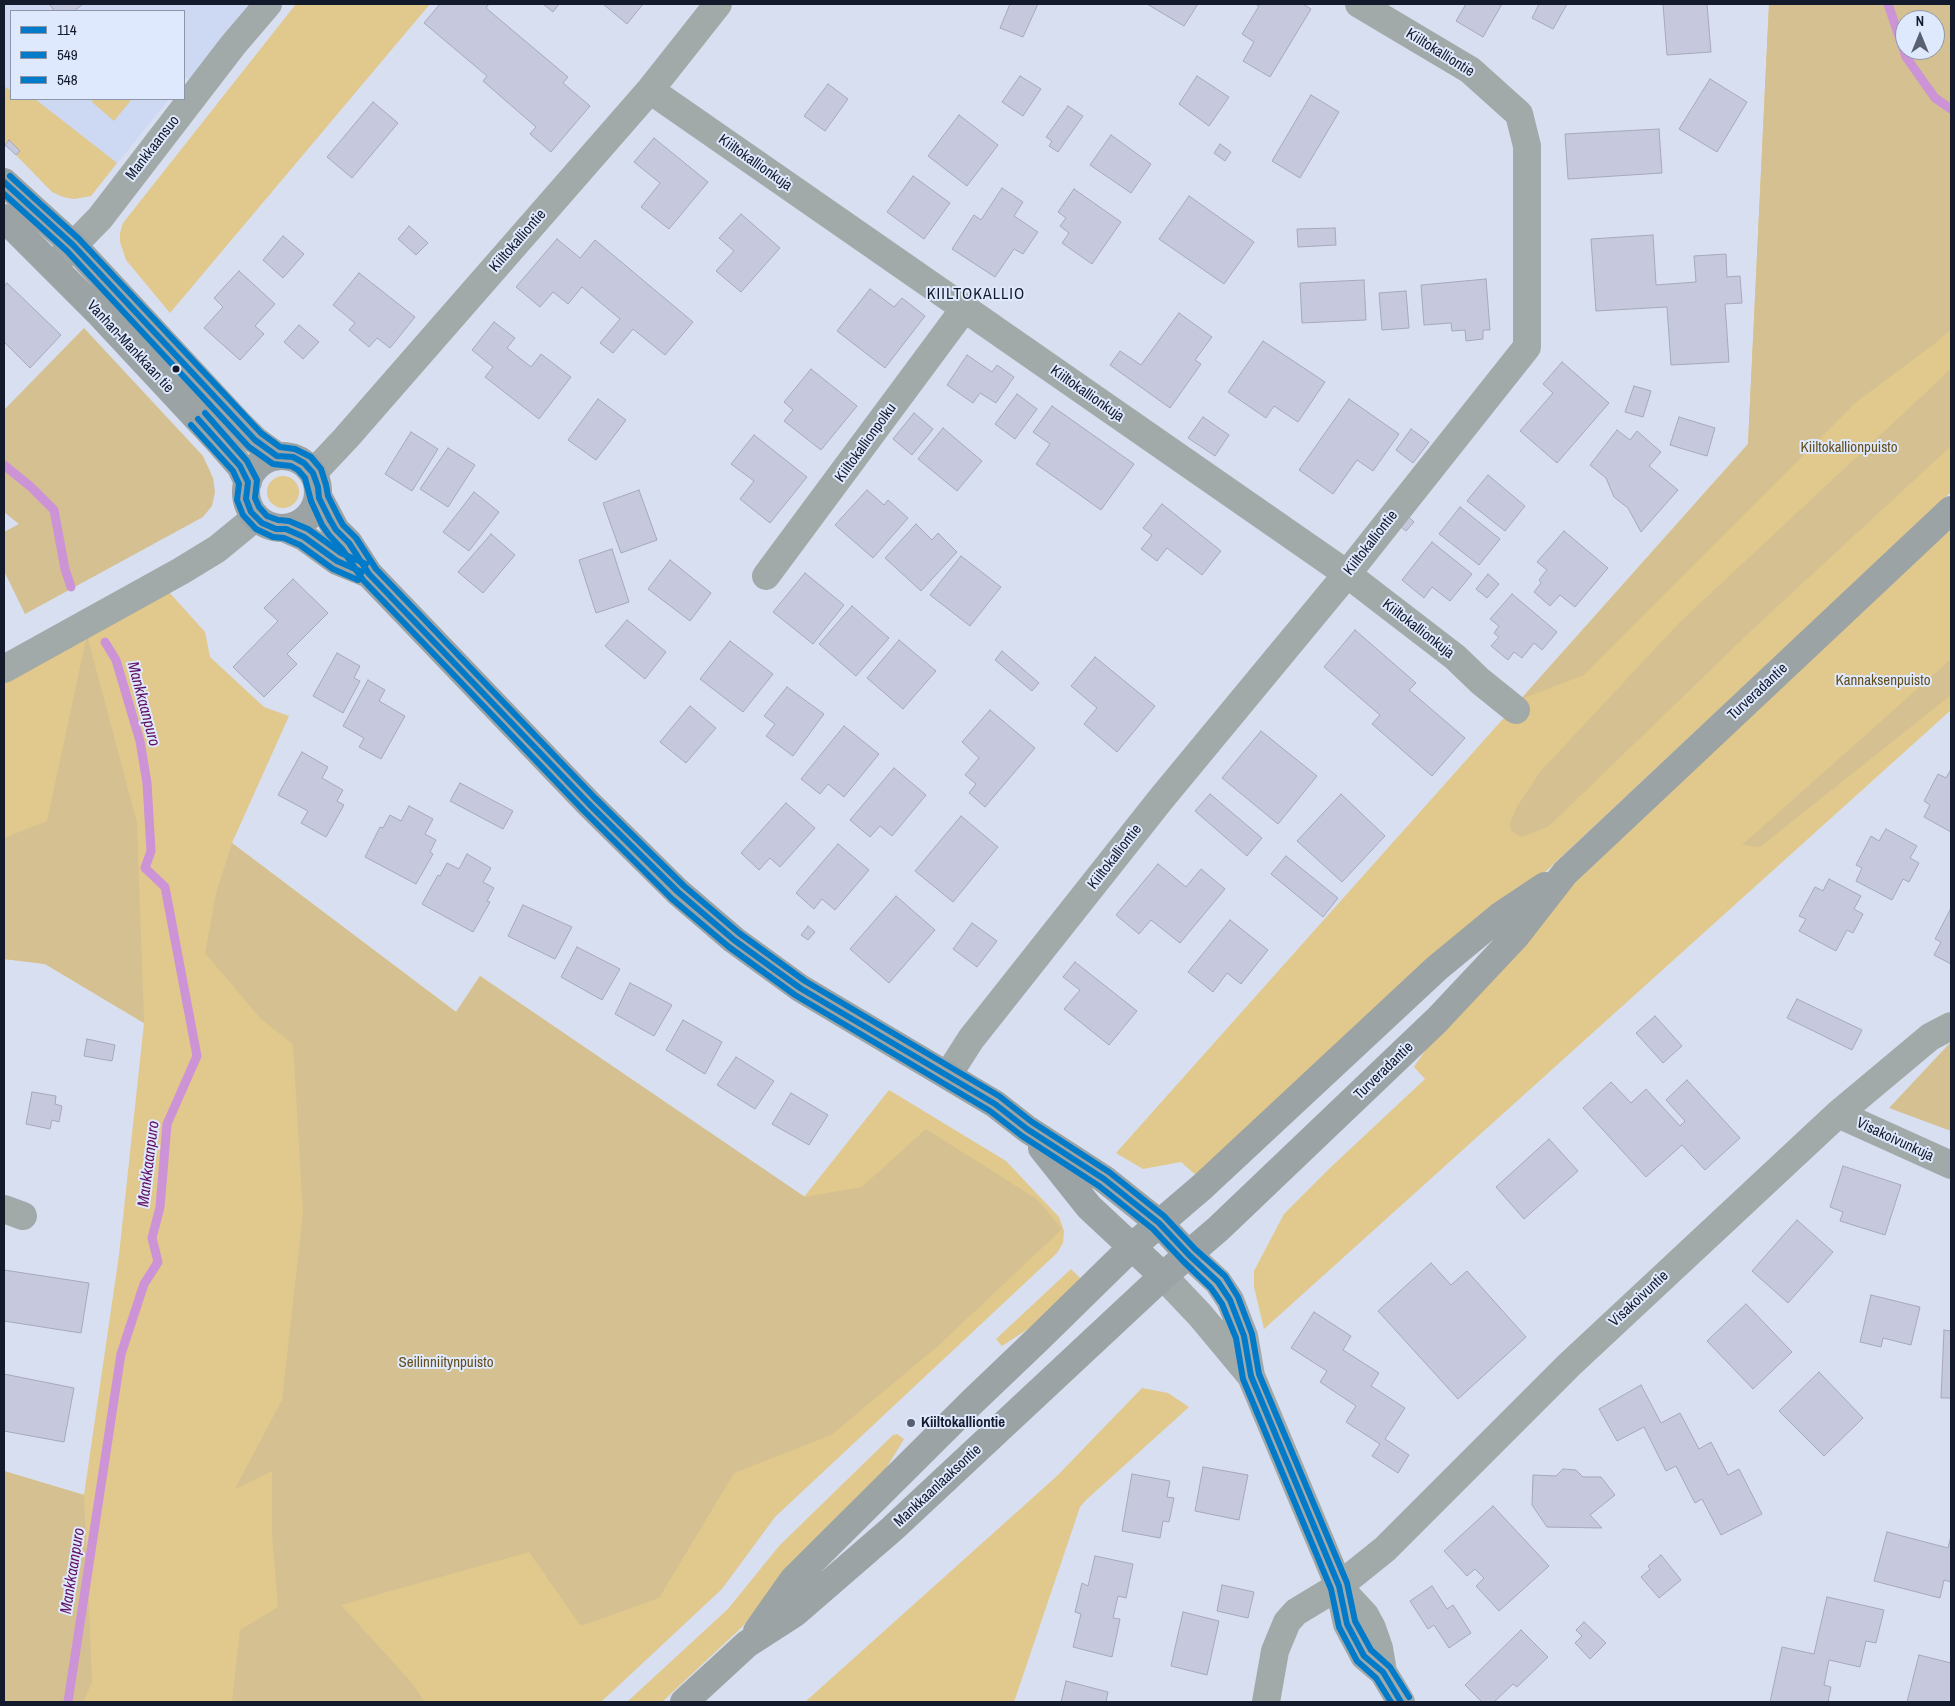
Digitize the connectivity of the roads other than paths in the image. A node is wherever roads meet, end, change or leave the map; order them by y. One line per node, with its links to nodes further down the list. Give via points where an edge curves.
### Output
1 (268, 4): 7 (street, Mankkaansuo, via 100,218)
2 (718, 4): 4 (street, Kiiltokalliontie)
3 (1359, 4): 17 (street, Kiiltokalliontie, via 1470,70 1519,114 1527,146 1527,347)
4 (650, 90): 9 (street, Kiiltokallionkuja); 12 (street, Kiiltokalliontie, via 346,438)
5 (4, 182): 7 (main road, Vanhan-Mankkaan tie)
6 (4, 218): 8 (main road, Vanhan-Mankkaan tie)
7 (73, 245): 8 (street, Mankkaansuo); 10 (main road, Vanhan-Mankkaan tie, via 240,425)
8 (53, 266): 11 (main road, Vanhan-Mankkaan tie, via 220,443 240,466)
9 (964, 309): 17 (street, Kiiltokallionkuja); 18 (street, Kiiltokallionpolku)
10 (277, 456): 11 (main road, via 258,464); 12 (main road, via 293,457 304,463)
11 (248, 482): 14 (main road, via 246,499)
12 (316, 485): 15 (main road, via 312,514 298,525); 16 (main road, via 336,530 349,542)
13 (1951, 510): 21 (main road, Turveradantie)
14 (256, 517): 15 (main road, via 276,529); 19 (street, via 217,549 181,571)
15 (286, 529): 16 (main road, via 304,537 337,561)
16 (369, 574): 23 (main road, via 589,804 678,892 734,940 800,988)
17 (1347, 574): 20 (street, Kiiltokallionkuja, via 1455,657); 23 (street, Kiiltokalliontie, via 1161,799 971,1039)
18 (766, 576)
19 (4, 669)
20 (1516, 710)
21 (1565, 874): 27 (main road, Turveradantie, via 1500,916 1437,968 1202,1187); 29 (main road, Turveradantie, via 1516,936 1437,1020)
22 (1951, 1026): 24 (street, Visakoivuntie, via 1930,1037)
23 (948, 1075): 25 (main road, via 995,1104)
24 (1838, 1114): 26 (street, Visakoivunkuja); 32 (street, Visakoivuntie, via 1568,1366 1385,1549)
25 (1027, 1129): 27 (main road, via 1104,1179); 28 (main road, via 1089,1207)
26 (1951, 1165)
27 (1159, 1223): 28 (main road, Turveradantie); 29 (main road)
28 (1133, 1246): 30 (main road); 33 (main road, Mankkaanlaaksontie, via 793,1580)
29 (1189, 1255): 30 (main road, Turveradantie); 31 (street, via 1218,1282 1230,1300 1244,1336)
30 (1164, 1276): 31 (street); 33 (main road, Mankkaanlaaksontie, via 892,1529 795,1613)
31 (1251, 1376): 32 (street)
32 (1339, 1586): 35 (street, Visakoivuntie, via 1299,1610 1287,1622 1275,1651); 36 (street, via 1365,1615 1379,1648 1383,1672)
33 (747, 1644): 34 (main road, Mankkaanlaaksontie)
34 (684, 1702)
35 (1266, 1702)
36 (1401, 1702)

